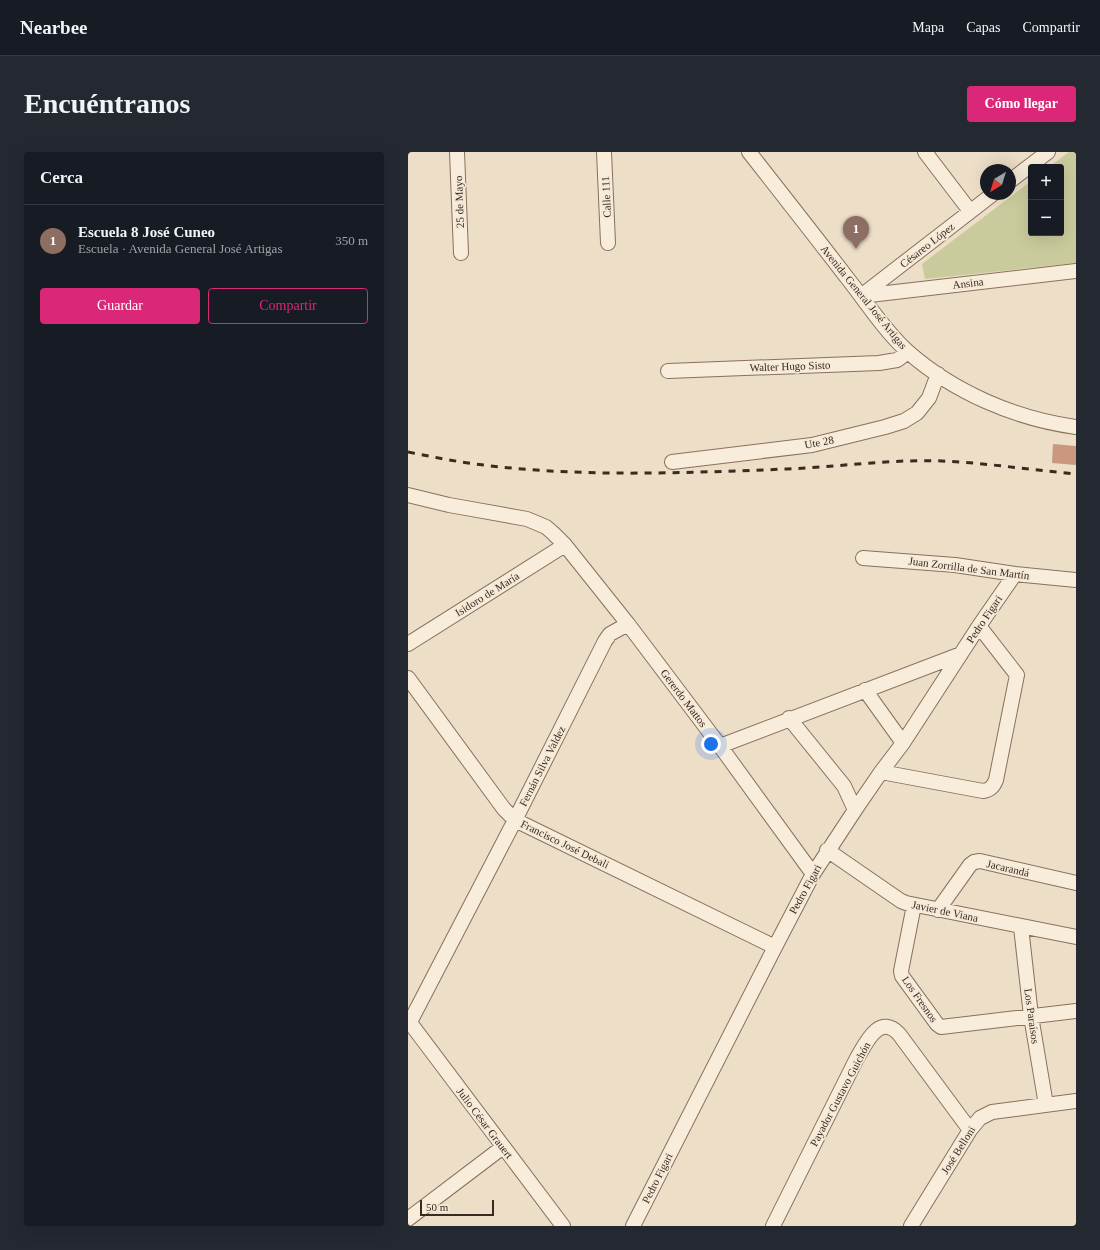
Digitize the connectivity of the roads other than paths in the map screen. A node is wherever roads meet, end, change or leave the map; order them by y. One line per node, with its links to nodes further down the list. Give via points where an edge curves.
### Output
1 (457, 152): 10 (street, 25 de Mayo)
2 (604, 152): 9 (street, Calle 111)
3 (749, 152): 12 (street, Avenida General José Artigas)
4 (925, 152): 8 (street)
5 (1048, 152): 6 (street)
6 (1016, 176)
7 (984, 200): 8 (street, Césareo López)
8 (970, 211): 12 (street, Césareo López)
9 (608, 243)
10 (461, 252)
11 (1076, 271): 12 (street, Ansina)
12 (861, 296): 13 (street, Avenida General José Artigas)
13 (908, 352): 14 (street, Walter Hugo Sisto, via 897,360 879,363); 15 (street, Avenida General José Artigas)
14 (668, 370)
15 (938, 374): 16 (street, Avenida General José Artigas, via 1009,411 1048,423); 17 (street, Ute 28, via 929,398 917,413 885,428 812,445)
16 (1076, 427)
17 (672, 462)
18 (408, 495): 19 (street, via 527,519 546,527)
19 (565, 545): 23 (street, Gererdo Mattos); 25 (street, Isidoro de María)
20 (863, 558): 21 (street, Juan Zorrilla de San Martín, via 955,565)
21 (1015, 574): 22 (street, Juan Zorrilla de San Martín); 24 (street, Pedro Figari)
22 (1076, 580)
23 (628, 624): 31 (street, Gererdo Mattos); 34 (street, Fernán Silva Valdez, via 610,634 605,641)
24 (979, 626): 26 (street, Pedro Figari); 32 (street, via 1017,675 993,786 983,791)
25 (408, 644)
26 (961, 654): 28 (street); 30 (street, Pedro Figari)
27 (408, 678): 34 (street, Francisco José Debali, via 504,809)
28 (865, 690): 29 (street); 30 (street)
29 (790, 718): 31 (street); 33 (street, via 844,786)
30 (903, 743): 32 (street, Pedro Figari)
31 (720, 746): 36 (street, Gererdo Mattos)
32 (881, 772): 33 (street, Pedro Figari)
33 (854, 810): 35 (street, Pedro Figari)
34 (515, 820): 42 (street, Francisco José Debali); 45 (street, Fernán Silva Valdez)
35 (828, 850): 36 (street, Pedro Figari); 38 (street, Javier de Viana, via 901,901)
36 (813, 874): 42 (street, Pedro Figari)
37 (1076, 883): 39 (street, Jacarandá, via 980,861 974,862)
38 (914, 905): 39 (street, Javier de Viana); 44 (street, Los Fresnos, via 901,971 937,1024 946,1028)
39 (938, 910): 40 (street, Javier de Viana)
40 (1021, 927): 41 (street, Javier de Viana); 44 (street, Los Paraísos)
41 (1076, 937)
42 (775, 946): 52 (street, Pedro Figari)
43 (1076, 1010): 44 (street, Los Fresnos)
44 (1031, 1016): 47 (street, Los Paraísos)
45 (409, 1021): 49 (street, Julio César Grauert)
46 (1076, 1101): 47 (street, José Belloni)
47 (1046, 1105): 48 (street, José Belloni, via 992,1112 980,1118)
48 (970, 1130): 53 (street, Payador Gustavo Guichón, via 899,1034 890,1026 880,1028 870,1037 857,1058); 54 (street, José Belloni)
49 (503, 1147): 50 (street); 51 (street, Julio César Grauert)
50 (408, 1220)
51 (563, 1226)
52 (633, 1226)
53 (773, 1226)
54 (911, 1226)

